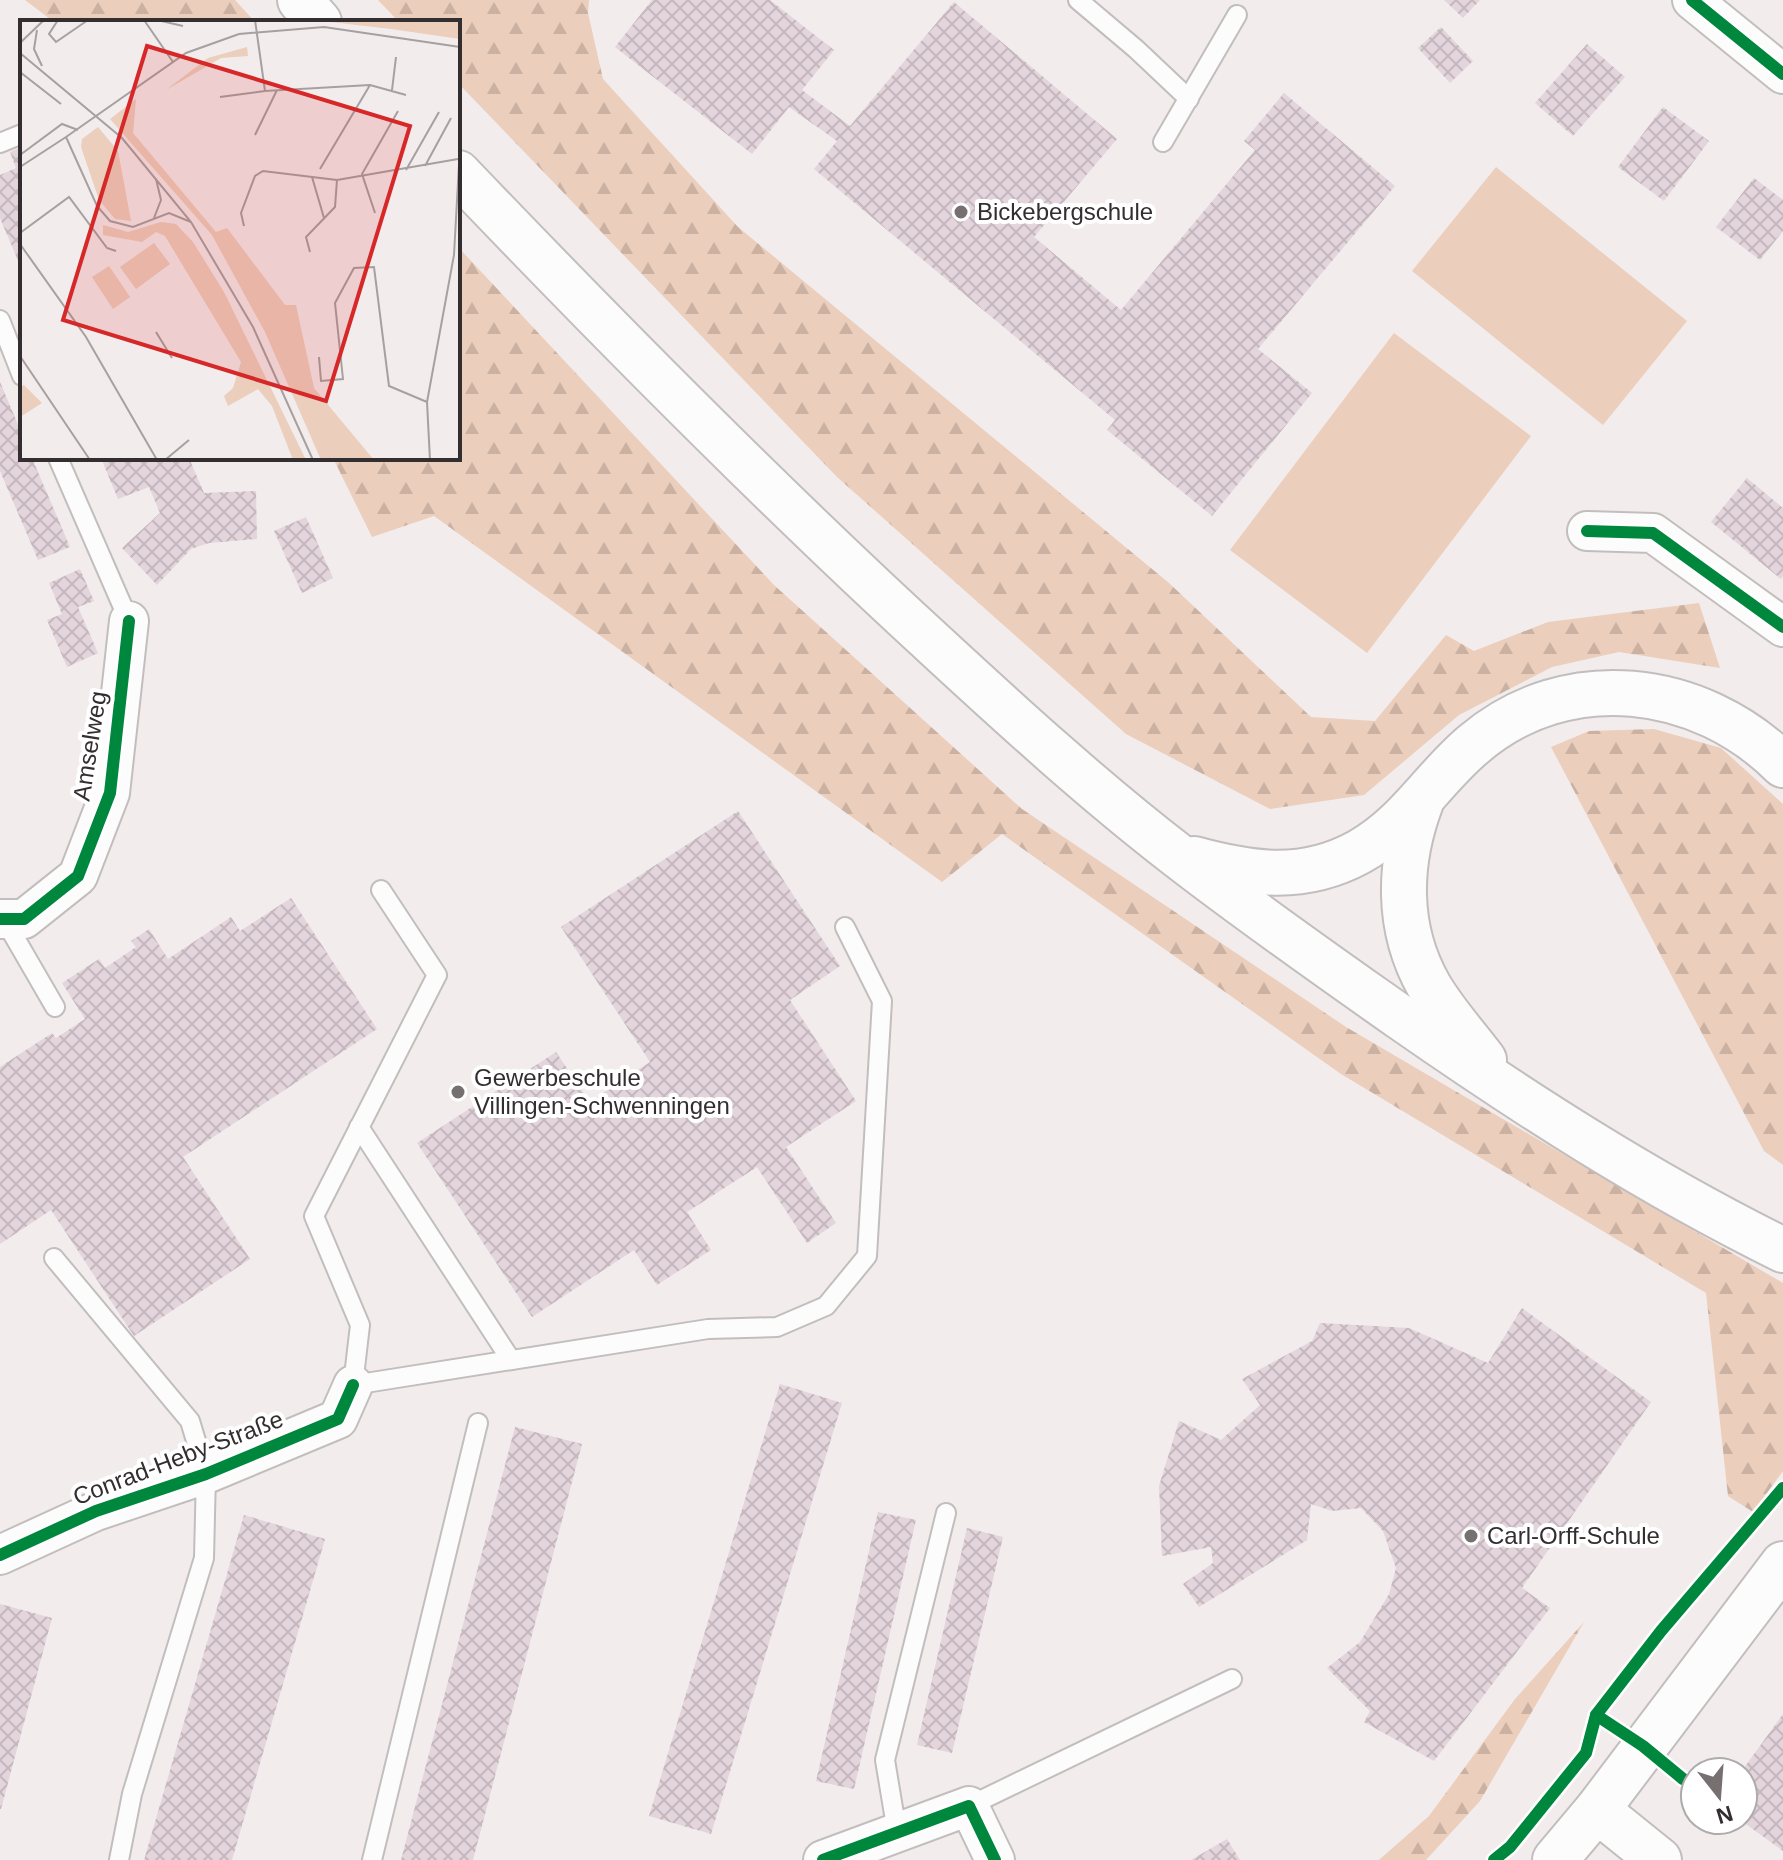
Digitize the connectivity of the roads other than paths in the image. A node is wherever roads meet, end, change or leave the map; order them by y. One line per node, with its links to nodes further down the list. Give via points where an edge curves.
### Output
1 (300, 0): 5 (main road)
2 (1078, 0): 7 (lane)
3 (1692, 0): 6 (street)
4 (1237, 15): 7 (lane)
5 (317, 20)
6 (1783, 74)
7 (1189, 99): 9 (lane)
8 (20, 135): 10 (lane)
9 (1163, 142)
10 (0, 143)
11 (460, 175): 20 (main road, via 693,414 884,599 1034,737)
12 (0, 320): 13 (lane)
13 (20, 371)
14 (59, 460): 16 (lane)
15 (1587, 531): 17 (street, via 1653,533)
16 (129, 621): 22 (street, Amselweg, via 110,793 78,876 24,919)
17 (1783, 627)
18 (1783, 765): 19 (main road, via 1742,730 1701,709 1656,696 1592,695 1551,703 1502,724 1475,742)
19 (1422, 800): 20 (main road, via 1358,853 1300,871 1240,871); 25 (main road, via 1403,865 1403,900 1416,959 1429,987)
20 (1176, 854): 25 (main road)
21 (381, 890): 26 (lane, via 437,975)
22 (2, 919): 24 (lane)
23 (845, 927): 29 (lane, via 882,1001 867,1256 826,1306 777,1327 708,1329)
24 (55, 1007)
25 (1507, 1091): 27 (main road)
26 (359, 1127): 29 (lane); 30 (lane, via 314,1216 360,1325)
27 (1783, 1250)
28 (54, 1258): 32 (lane, via 190,1421)
29 (511, 1360): 30 (lane)
30 (353, 1385): 32 (street, Conrad-Heby-Straße, via 338,1419)
31 (478, 1423): 41 (lane)
32 (206, 1474): 34 (street, Conrad-Heby-Straße, via 96,1511); 40 (lane, via 204,1558 132,1794)
33 (946, 1513): 39 (lane, via 885,1760)
34 (0, 1555)
35 (1783, 1564): 38 (main road)
36 (1232, 1679): 37 (lane)
37 (969, 1806): 39 (street); 43 (street)
38 (1597, 1810): 44 (main road); 45 (main road)
39 (897, 1832): 42 (street)
40 (119, 1860)
41 (372, 1860)
42 (823, 1860)
43 (995, 1860)
44 (1555, 1860)
45 (1659, 1860)

